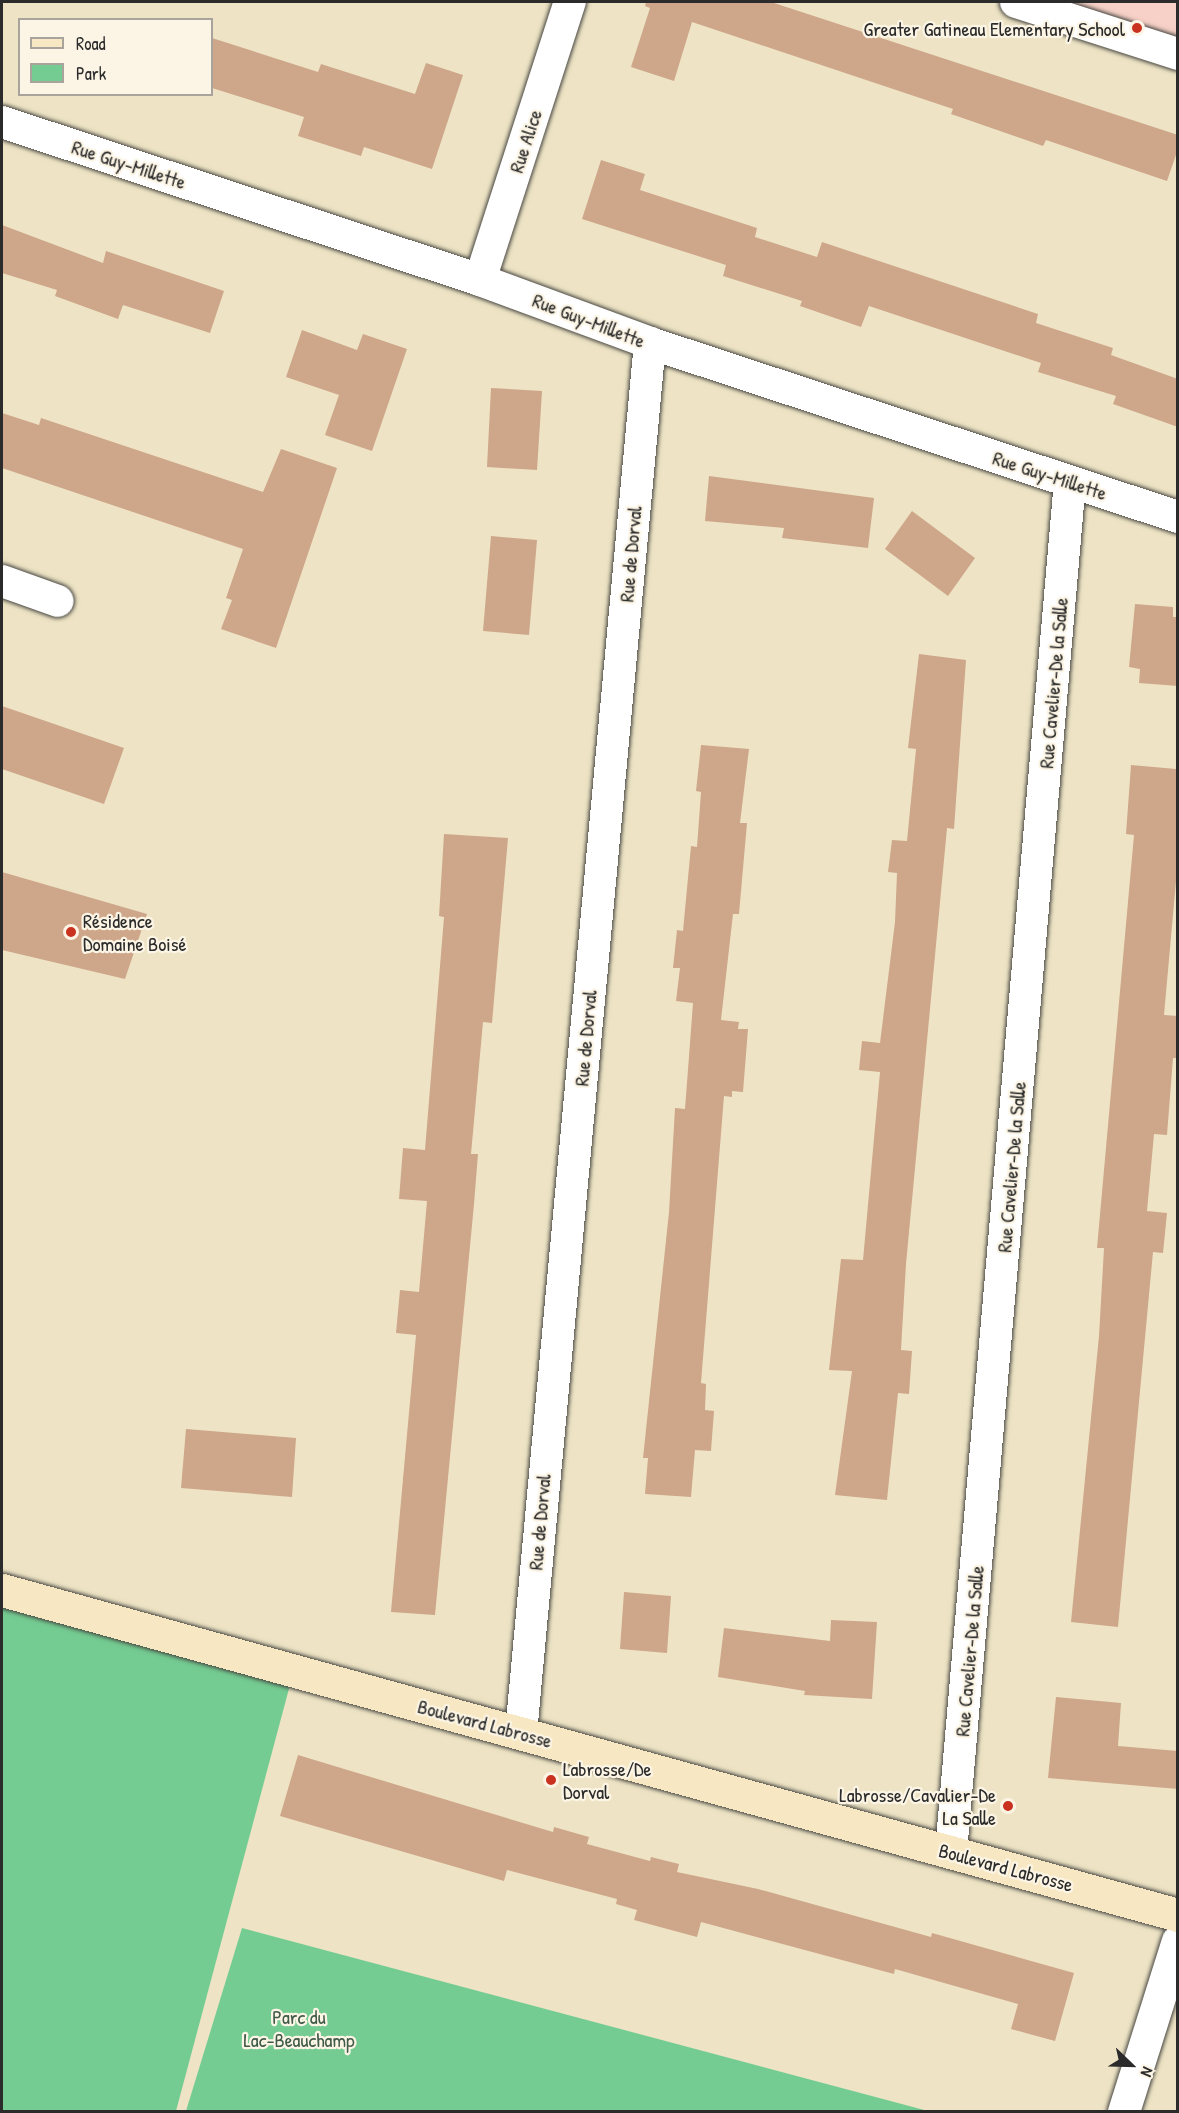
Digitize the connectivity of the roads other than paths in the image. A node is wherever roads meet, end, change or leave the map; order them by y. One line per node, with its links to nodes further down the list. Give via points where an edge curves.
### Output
1 (570, 2): 5 (street, Rue Alice)
2 (1016, 2): 3 (street)
3 (1178, 54)
4 (2, 122): 5 (street, Rue Guy-Millette)
5 (480, 280): 6 (street, Rue Guy-Millette)
6 (650, 343): 7 (street, Rue Guy-Millette); 12 (street, Rue de Dorval)
7 (1070, 482): 8 (street, Rue Guy-Millette); 13 (street, Rue Cavelier-De la Salle)
8 (1178, 517)
9 (2, 581): 10 (street)
10 (58, 601)
11 (2, 1590): 12 (main road, Boulevard Labrosse)
12 (521, 1733): 13 (main road, Boulevard Labrosse)
13 (951, 1852): 14 (main road, Boulevard Labrosse)
14 (1178, 1915)
15 (1178, 1941): 16 (street)
16 (1124, 2112)

